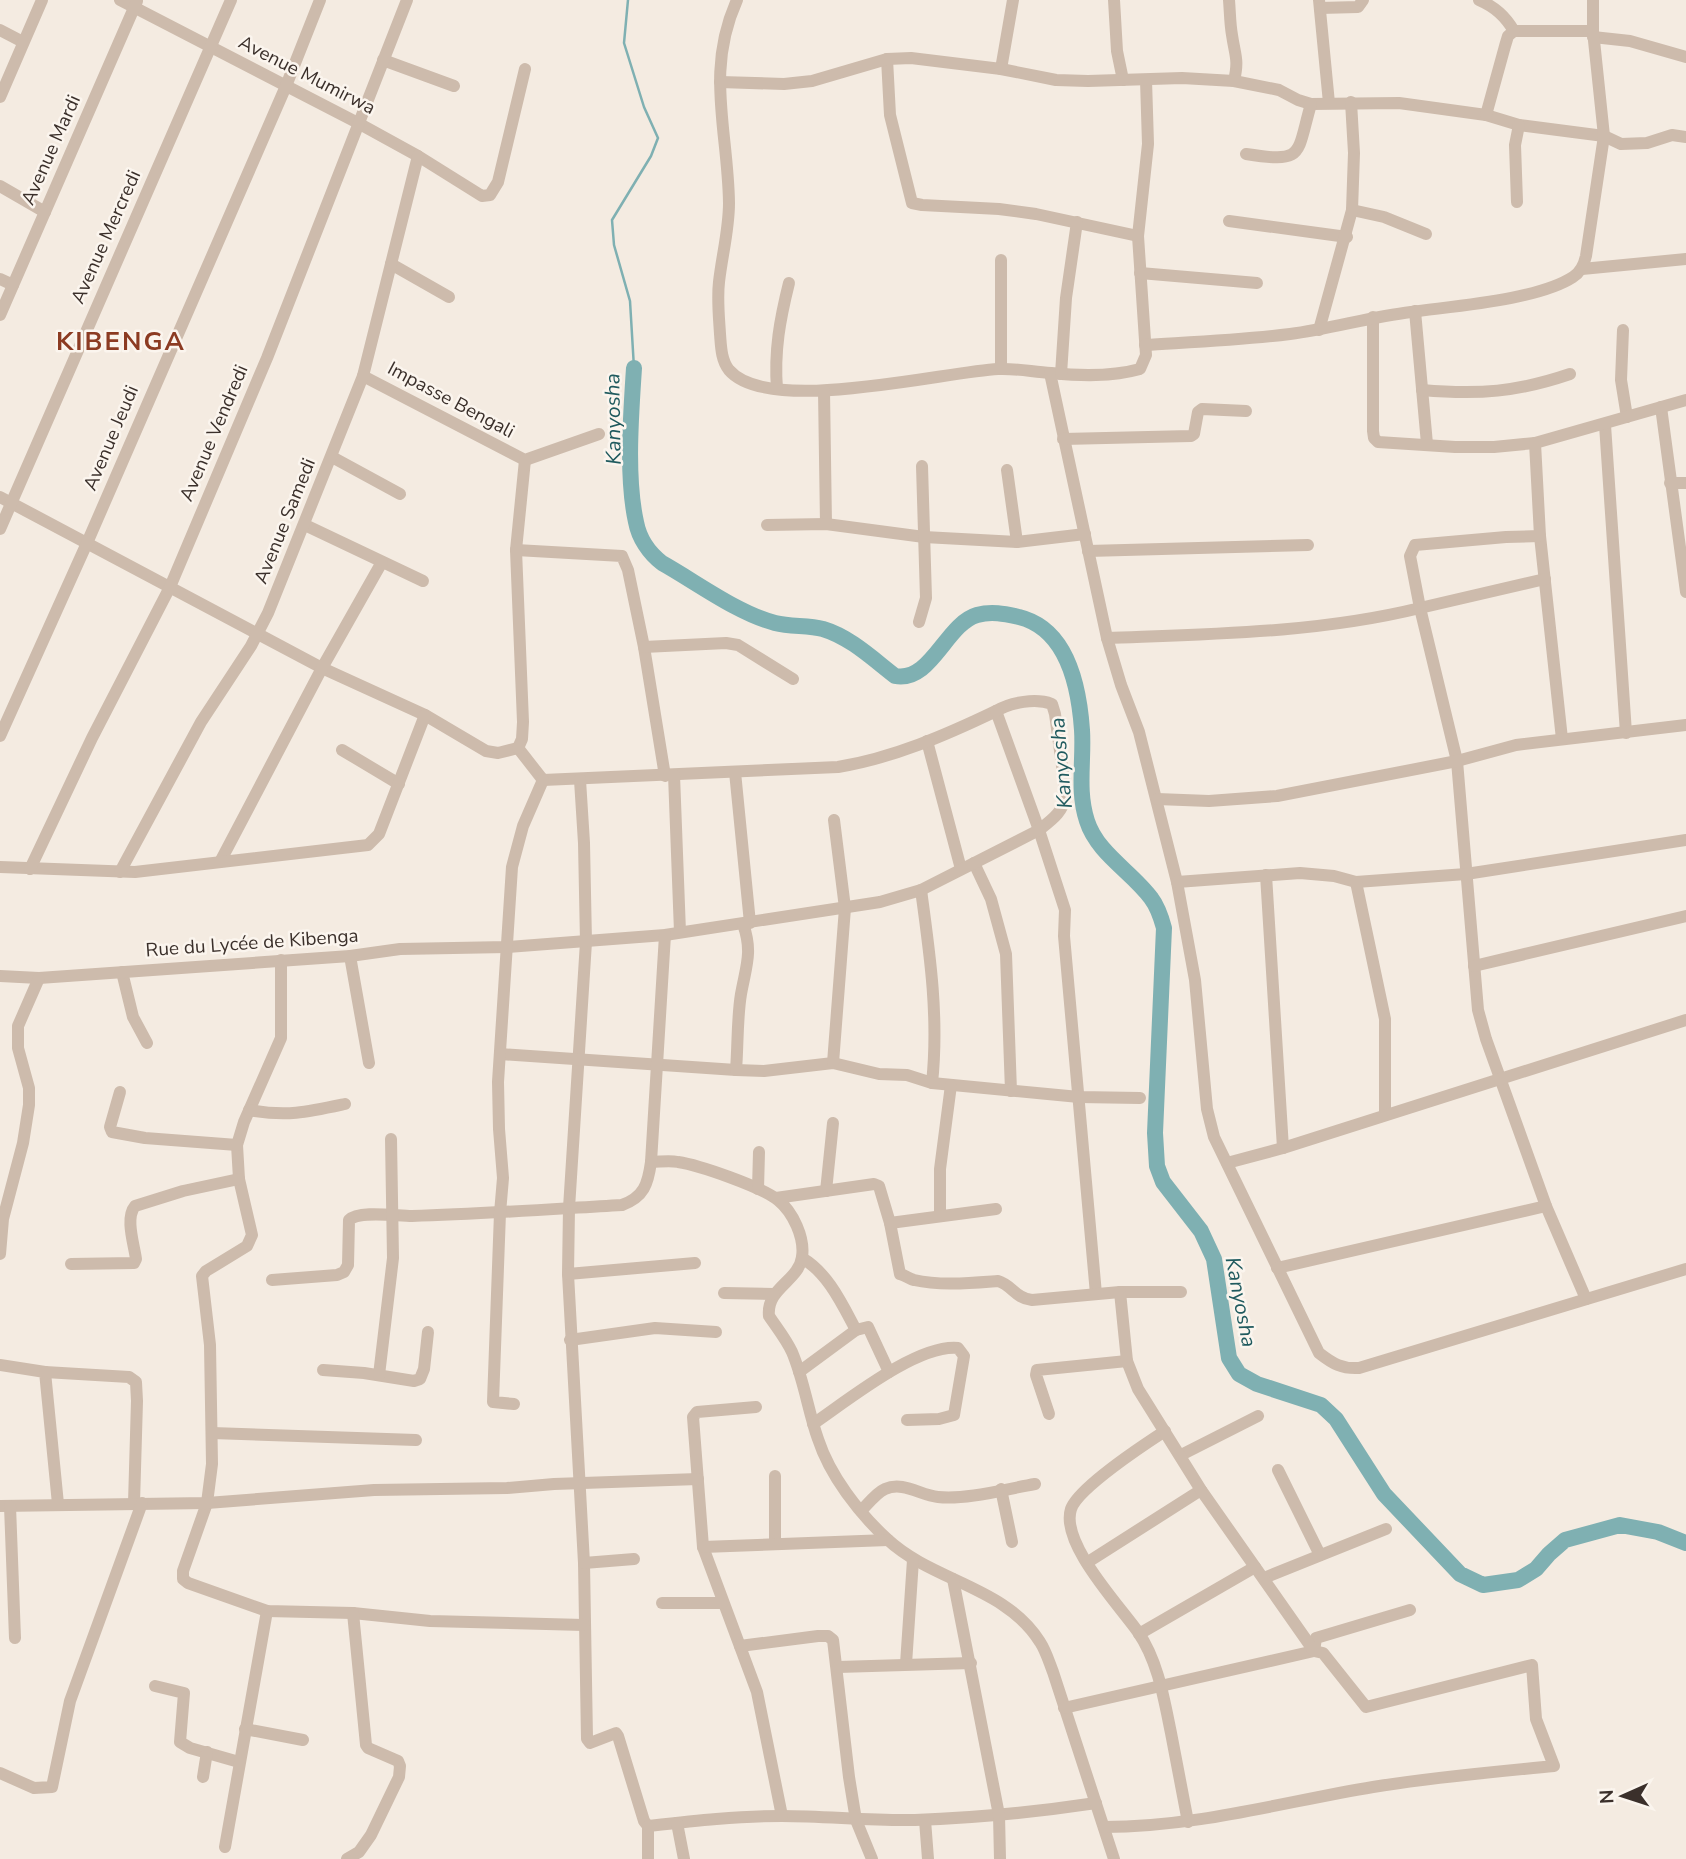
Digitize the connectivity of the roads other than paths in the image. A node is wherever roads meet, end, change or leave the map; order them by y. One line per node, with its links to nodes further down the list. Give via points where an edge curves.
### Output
1 (42, 0): 18 (street)
2 (120, 0): 13 (street, Avenue Mumirwa)
3 (230, 0): 19 (street, Avenue Mercredi)
4 (320, 0): 29 (street, Avenue Jeudi)
5 (407, 0): 22 (street, Avenue Vendredi)
6 (737, 0): 28 (street, via 722,42)
7 (1013, 0): 24 (street)
8 (1114, 0): 26 (street)
9 (1229, 0): 27 (street, via 1238,66)
10 (1363, 0): 14 (street, via 1357,7)
11 (1479, 0): 16 (street, via 1506,18)
12 (1593, 0): 17 (street)
13 (136, 4): 19 (street, Avenue Mumirwa); 45 (street, Avenue Mardi)
14 (1319, 4): 33 (street)
15 (0, 30): 18 (street)
16 (1514, 31): 17 (street); 35 (street, via 1508,36)
17 (1593, 34): 20 (street); 38 (street)
18 (23, 42): 31 (street)
19 (211, 47): 29 (street, Avenue Mumirwa); 90 (street, Avenue Mercredi)
20 (1686, 57)
21 (887, 59): 24 (street); 28 (street, via 812,81); 46 (street, via 890,116 912,203 999,209)
22 (383, 60): 30 (street); 36 (street, Avenue Vendredi)
23 (525, 69): 41 (street, Avenue Mumirwa, via 494,191 486,196)
24 (1001, 69): 26 (street, via 1056,80)
25 (1146, 79): 26 (street); 27 (street); 49 (street, via 1148,144)
26 (1123, 80)
27 (1234, 81): 34 (street, via 1279,90)
28 (720, 82): 71 (street, via 729,201 718,293 723,359 737,377)
29 (286, 86): 36 (street, Avenue Mumirwa); 99 (street, Avenue Jeudi)
30 (454, 86)
31 (0, 97)
32 (1351, 102): 33 (street); 35 (street, via 1399,103); 44 (street)
33 (1329, 103): 34 (street)
34 (1311, 104): 40 (street, via 1297,151 1290,158)
35 (1486, 115): 37 (street)
36 (358, 123): 41 (street, Avenue Mumirwa); 107 (street, Avenue Vendredi, via 267,358)
37 (1519, 125): 38 (street); 43 (street)
38 (1604, 136): 39 (street, via 1612,142 1632,144); 54 (street)
39 (1686, 136)
40 (1246, 154)
41 (418, 156): 53 (street, Avenue Samedi)
42 (0, 186): 45 (street)
43 (1517, 201)
44 (1352, 210): 48 (street); 50 (street)
45 (45, 212): 59 (street, Avenue Mardi)
46 (1077, 222): 49 (street); 68 (street)
47 (1229, 222): 50 (street)
48 (1426, 234)
49 (1138, 236): 55 (street)
50 (1346, 237): 64 (street)
51 (1686, 259): 54 (street)
52 (1001, 260): 67 (street)
53 (391, 264): 60 (street); 70 (street, Avenue Samedi)
54 (1583, 269): 61 (street, via 1572,278 1517,296)
55 (1140, 274): 58 (street); 66 (street)
56 (0, 279): 59 (street)
57 (789, 283): 71 (street, via 776,345)
58 (1257, 283)
59 (13, 285): 62 (street, Avenue Mardi)
60 (449, 297)
61 (1415, 311): 63 (street); 72 (street)
62 (0, 315)
63 (1373, 317): 64 (street); 82 (street, via 1374,438 1378,442)
64 (1319, 330): 66 (street)
65 (1623, 330): 77 (street, via 1621,380)
66 (1145, 345): 68 (street, via 1140,369 1108,375)
67 (1001, 369): 68 (street); 73 (street)
68 (1055, 374): 80 (street)
69 (1570, 374): 72 (street, via 1536,386 1488,393)
70 (363, 376): 83 (street, Avenue Samedi); 84 (street, Impasse Bengali)
71 (777, 389): 73 (street)
72 (1422, 390): 82 (street)
73 (824, 391): 92 (street)
74 (1686, 400): 75 (street)
75 (1661, 407): 77 (street); 87 (street)
76 (1246, 411): 80 (street, via 1202,409 1191,436)
77 (1627, 417): 78 (street)
78 (1605, 425): 81 (street); 119 (street)
79 (600, 434): 84 (street, Impasse Bengali)
80 (1063, 439): 95 (street)
81 (1535, 443): 82 (street, via 1493,447); 96 (street)
82 (1427, 444)
83 (332, 457): 89 (street); 91 (street, Avenue Samedi)
84 (525, 460): 101 (street)
85 (922, 466): 97 (street)
86 (1007, 470): 98 (street)
87 (1670, 483): 88 (street); 103 (street)
88 (1686, 483)
89 (400, 494)
90 (6, 500): 94 (street, Avenue Mercredi); 99 (street)
91 (305, 524): 104 (street); 111 (street, Avenue Samedi)
92 (826, 524): 93 (street); 97 (street)
93 (767, 525)
94 (0, 528)
95 (1085, 534): 98 (street); 102 (street)
96 (1540, 536): 105 (street); 109 (street, via 1415,545 1410,556)
97 (923, 537): 98 (street); 110 (street, via 926,598)
98 (1017, 542)
99 (87, 543): 107 (street); 120 (street, Avenue Jeudi)
100 (1308, 545): 102 (street)
101 (516, 551): 113 (street, via 622,556); 123 (street, via 523,722)
102 (1088, 551): 112 (street)
103 (1683, 554): 108 (street)
104 (382, 562): 106 (street); 114 (street)
105 (1545, 579): 109 (street); 121 (street)
106 (423, 580)
107 (170, 587): 111 (street); 138 (street, Avenue Vendredi)
108 (1686, 592)
109 (1420, 608): 112 (street, via 1334,626); 125 (street)
110 (919, 622)
111 (258, 633): 114 (street); 140 (street, Avenue Samedi, via 201,722)
112 (1107, 638): 131 (street)
113 (644, 647): 115 (street, via 738,645); 127 (street)
114 (322, 668): 117 (street); 135 (street)
115 (793, 678)
116 (996, 710): 122 (street); 133 (street); 133 (street, Rue du Lycée de Kibenga, via 1007,704 1052,704 1066,794 1064,807)
117 (425, 715): 123 (street, via 486,751); 130 (street)
118 (1686, 725): 119 (street)
119 (1626, 733): 121 (street)
120 (0, 736)
121 (1562, 739): 125 (street, via 1516,745)
122 (928, 741): 126 (street, via 838,767); 139 (street)
123 (519, 748): 128 (street)
124 (342, 750): 130 (street)
125 (1457, 761): 131 (street, via 1277,796); 142 (street)
126 (735, 772): 127 (street); 148 (street)
127 (669, 776): 129 (street); 149 (street)
128 (542, 780): 129 (street); 152 (street, via 512,867)
129 (580, 780): 151 (street)
130 (399, 784): 135 (street, via 379,834 368,845)
131 (1157, 799): 143 (street)
132 (834, 820): 146 (street)
133 (1039, 830): 136 (street, Rue du Lycée de Kibenga); 172 (street, via 1065,910)
134 (1686, 840): 142 (street)
135 (220, 862): 140 (street)
136 (974, 863): 139 (street, Rue du Lycée de Kibenga); 170 (street, via 992,899 1006,954)
137 (0, 867): 138 (street)
138 (30, 869): 140 (street)
139 (961, 870): 145 (street, Rue du Lycée de Kibenga)
140 (120, 872)
141 (1266, 874): 143 (street); 144 (street, via 1334,876); 180 (street)
142 (1466, 874): 144 (street); 155 (street)
143 (1177, 882): 183 (street, via 1195,980 1208,1110)
144 (1356, 882): 176 (street, via 1385,1019)
145 (921, 890): 146 (street, Rue du Lycée de Kibenga); 168 (street, via 934,1001)
146 (845, 908): 148 (street, Rue du Lycée de Kibenga); 164 (street)
147 (1686, 916): 155 (street)
148 (746, 924): 149 (street, Rue du Lycée de Kibenga); 166 (street, via 749,960 741,995)
149 (680, 932): 150 (street, Rue du Lycée de Kibenga)
150 (665, 935): 151 (street, Rue du Lycée de Kibenga); 165 (street)
151 (586, 942): 152 (street, Rue du Lycée de Kibenga); 162 (street)
152 (507, 947): 153 (street, Rue du Lycée de Kibenga, via 400,949); 161 (street)
153 (350, 956): 154 (street, Rue du Lycée de Kibenga); 163 (street)
154 (281, 960): 156 (street, Rue du Lycée de Kibenga); 175 (street, via 281,1038)
155 (1474, 966): 167 (street, via 1478,1010)
156 (122, 972): 158 (street, Rue du Lycée de Kibenga); 160 (street, via 133,1017)
157 (0, 976): 158 (street, Rue du Lycée de Kibenga)
158 (38, 978): 195 (street, via 18,1026 29,1105 3,1219)
159 (1686, 1020): 167 (street)
160 (147, 1042)
161 (500, 1054): 162 (street); 191 (street)
162 (579, 1059): 165 (street); 189 (street)
163 (369, 1063)
164 (833, 1063): 166 (street); 168 (street)
165 (657, 1066): 166 (street); 182 (street)
166 (736, 1070)
167 (1500, 1079): 176 (street); 188 (street)
168 (932, 1083): 169 (street)
169 (951, 1085): 170 (street); 193 (street, via 940,1169)
170 (1011, 1091): 172 (street)
171 (120, 1093): 179 (street, via 110,1127 113,1133)
172 (1079, 1097): 173 (street); 207 (street)
173 (1140, 1098)
174 (345, 1104): 175 (street, via 282,1115)
175 (248, 1110): 179 (street)
176 (1385, 1115): 180 (street)
177 (832, 1123): 186 (street)
178 (391, 1139): 192 (street)
179 (237, 1146): 184 (street)
180 (1283, 1148): 183 (street)
181 (759, 1152): 185 (street)
182 (651, 1162): 185 (street, via 685,1163); 189 (street, via 648,1182 633,1201)
183 (1227, 1163): 199 (street)
184 (239, 1179): 198 (street, via 131,1209 134,1264); 227 (street, via 251,1241 202,1276 210,1345)
185 (758, 1189): 187 (street)
186 (826, 1191): 187 (street); 194 (street, via 879,1186)
187 (776, 1198): 196 (street, via 796,1226)
188 (1546, 1206): 199 (street); 208 (street)
189 (569, 1208): 191 (street); 201 (street)
190 (996, 1209): 193 (street)
191 (500, 1213): 192 (street); 220 (street, via 493,1402)
192 (393, 1216): 202 (street, via 359,1214 350,1218 344,1272); 219 (street)
193 (940, 1216): 194 (street)
194 (890, 1223): 207 (street, via 900,1274 911,1280 998,1281 1018,1297 1032,1300)
195 (0, 1254)
196 (802, 1258): 206 (street); 209 (street, via 817,1266)
197 (695, 1263): 201 (street)
198 (71, 1264)
199 (1277, 1268): 208 (street, via 1320,1353 1345,1368 1359,1368)
200 (1686, 1269): 208 (street)
201 (568, 1273): 212 (street)
202 (272, 1280)
203 (1120, 1292): 204 (street); 207 (street); 213 (street)
204 (1181, 1292)
205 (724, 1293): 206 (street)
206 (774, 1294): 217 (street, via 769,1316 788,1344)
207 (1096, 1294)
208 (1586, 1299)
209 (856, 1330): 217 (street); 218 (street, via 868,1327)
210 (428, 1332): 219 (street, via 420,1379)
211 (716, 1332): 212 (street, via 656,1328)
212 (570, 1340): 233 (street)
213 (1127, 1362): 222 (street, via 1037,1370); 226 (street)
214 (0, 1365): 216 (street)
215 (323, 1370): 219 (street)
216 (45, 1372): 237 (street, via 129,1377 136,1382); 239 (street)
217 (799, 1372): 225 (street)
218 (889, 1372): 224 (street, via 954,1347 964,1356 954,1415); 225 (street)
219 (380, 1375)
220 (514, 1404)
221 (756, 1407): 232 (street, via 694,1414)
222 (1049, 1414)
223 (1258, 1416): 229 (street)
224 (907, 1420)
225 (813, 1424): 241 (street, via 826,1459)
226 (1165, 1431): 229 (street); 250 (street, via 1081,1493 1071,1508 1073,1539)
227 (212, 1433): 228 (street); 238 (street)
228 (416, 1440)
229 (1181, 1455): 236 (street)
230 (1278, 1470): 247 (street)
231 (775, 1476): 245 (street)
232 (698, 1479): 233 (street); 246 (street)
233 (580, 1484): 238 (street, via 374,1490); 251 (street)
234 (1035, 1484): 235 (street)
235 (1001, 1489): 241 (street, via 939,1497 894,1486 884,1489); 244 (street)
236 (1201, 1490): 250 (street); 252 (street)
237 (138, 1503): 238 (street); 239 (street); 275 (street, via 70,1701 52,1787 34,1788)
238 (207, 1503): 258 (street, via 183,1579)
239 (58, 1504): 240 (street)
240 (5, 1506): 262 (street)
241 (861, 1511): 243 (street)
242 (1386, 1529): 247 (street)
243 (888, 1540): 245 (street); 249 (street)
244 (1012, 1542)
245 (775, 1544): 246 (street)
246 (703, 1547): 256 (street)
247 (1320, 1555): 253 (street)
248 (634, 1559): 251 (street)
249 (913, 1560): 254 (street); 266 (street)
250 (1088, 1562): 261 (street)
251 (584, 1563): 260 (street)
252 (1255, 1567): 253 (street); 261 (street)
253 (1264, 1578): 264 (street)
254 (953, 1579): 265 (street); 270 (street, via 999,1601 1029,1627 1042,1644)
255 (662, 1603): 256 (street)
256 (722, 1603): 263 (street)
257 (1410, 1610): 264 (street, via 1316,1638)
258 (267, 1611): 259 (street); 271 (street)
259 (353, 1613): 260 (street, via 430,1621); 287 (street, via 366,1745 398,1761 401,1771 366,1844)
260 (584, 1625): 284 (street, via 587,1739 590,1743 616,1733)
261 (1139, 1634): 268 (street)
262 (15, 1638)
263 (740, 1646): 267 (street, via 828,1636 833,1640); 279 (street, via 757,1692)
264 (1314, 1651): 268 (street); 283 (street, via 1323,1653 1366,1707 1532,1665 1536,1719 1554,1766 1373,1787)
265 (971, 1663): 266 (street); 278 (street)
266 (906, 1664): 267 (street)
267 (838, 1667): 281 (street)
268 (1161, 1684): 270 (street); 283 (street)
269 (155, 1686): 273 (street, via 184,1693 180,1742)
270 (1064, 1708): 277 (street)
271 (245, 1729): 272 (street); 274 (street)
272 (303, 1740)
273 (207, 1752): 274 (street); 276 (street)
274 (239, 1762): 286 (street)
275 (0, 1773)
276 (203, 1777)
277 (1096, 1803): 278 (street); 285 (street)
278 (999, 1815): 280 (street); 292 (street)
279 (782, 1816): 281 (street); 282 (street)
280 (925, 1819): 281 (street); 291 (street)
281 (856, 1820): 290 (street)
282 (677, 1822): 284 (street); 289 (street)
283 (1188, 1822): 285 (street)
284 (648, 1826): 288 (street)
285 (1104, 1827): 293 (street)
286 (225, 1847)
287 (347, 1859)
288 (648, 1859)
289 (684, 1859)
290 (872, 1859)
291 (928, 1859)
292 (1000, 1859)
293 (1114, 1859)

